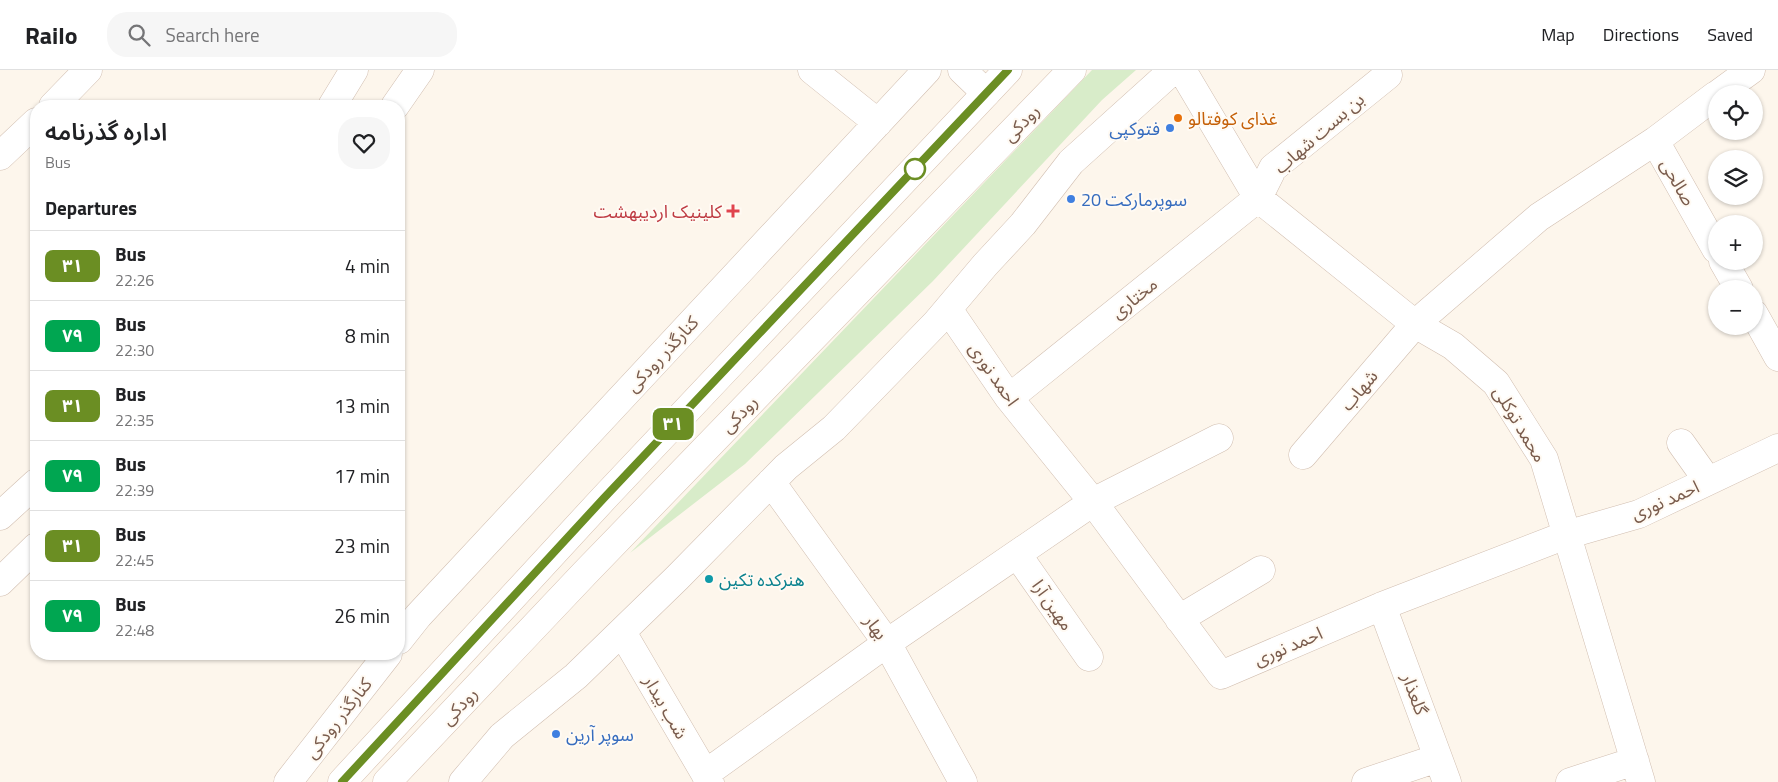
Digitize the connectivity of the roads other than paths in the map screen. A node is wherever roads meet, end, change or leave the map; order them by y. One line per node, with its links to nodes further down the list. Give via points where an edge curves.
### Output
1 (88, 70): 15 (street)
2 (354, 70): 16 (street)
3 (420, 70): 17 (street)
4 (812, 70): 19 (street)
5 (927, 70): 19 (street, کنارگذر رودکی)
6 (962, 70): 14 (street)
7 (1008, 70): 14 (street, رودکی)
8 (1072, 70): 56 (street, رودکی)
9 (1173, 70): 25 (street, via 1071,162 1023,224)
10 (1182, 70): 23 (street)
11 (1750, 70): 13 (street, شهاب)
12 (1388, 75): 23 (street, بن بست شهاب, via 1273,168)
13 (1729, 85)
14 (986, 93): 55 (street, رودکی, via 604,498)
15 (59, 100)
16 (336, 100)
17 (399, 100)
18 (1708, 101): 21 (street, شهاب)
19 (878, 123): 46 (street, کنارگذر رودکی)
20 (30, 128): 22 (street)
21 (1655, 141): 24 (street, صالحی); 26 (street, شهاب, via 1539,217)
22 (0, 155)
23 (1258, 198): 26 (street, محمد توکلی); 29 (street, مختاری)
24 (1708, 235)
25 (948, 309): 29 (street, احمد نوری); 35 (street, via 834,428)
26 (1415, 324): 33 (street, شهاب); 39 (street, محمد توکلی, via 1453,346 1496,383 1544,460)
27 (1763, 329): 28 (street)
28 (1777, 352)
29 (1009, 398): 37 (street, احمد نوری)
30 (1219, 438): 37 (street)
31 (1681, 443): 34 (street)
32 (1778, 448): 34 (street, احمد نوری)
33 (1303, 455)
34 (1708, 481): 39 (street, احمد نوری, via 1639,514)
35 (771, 482): 47 (street); 48 (street, بهار)
36 (30, 488): 38 (street)
37 (1093, 502): 41 (street); 45 (street, احمد نوری)
38 (0, 516)
39 (1566, 535): 44 (street, احمد نوری); 52 (street, محمد توکلی)
40 (30, 553): 43 (street)
41 (1017, 554): 48 (street); 49 (street, مهین آرا)
42 (1261, 570): 45 (street)
43 (0, 582)
44 (1382, 606): 45 (street, احمد نوری, via 1221,675); 51 (street, گلعذار)
45 (1179, 619)
46 (405, 632)
47 (622, 632): 53 (street, شب بیدار); 57 (street, via 576,676 502,736)
48 (888, 643): 53 (street); 58 (street, بهار)
49 (1089, 657)
50 (383, 660): 54 (street, کنارگذر رودکی)
51 (1443, 770): 59 (street)
52 (1638, 771): 60 (street)
53 (707, 778)
54 (288, 782)
55 (342, 782)
56 (387, 782)
57 (463, 782)
58 (963, 782)
59 (1366, 782)
60 (1570, 782)

